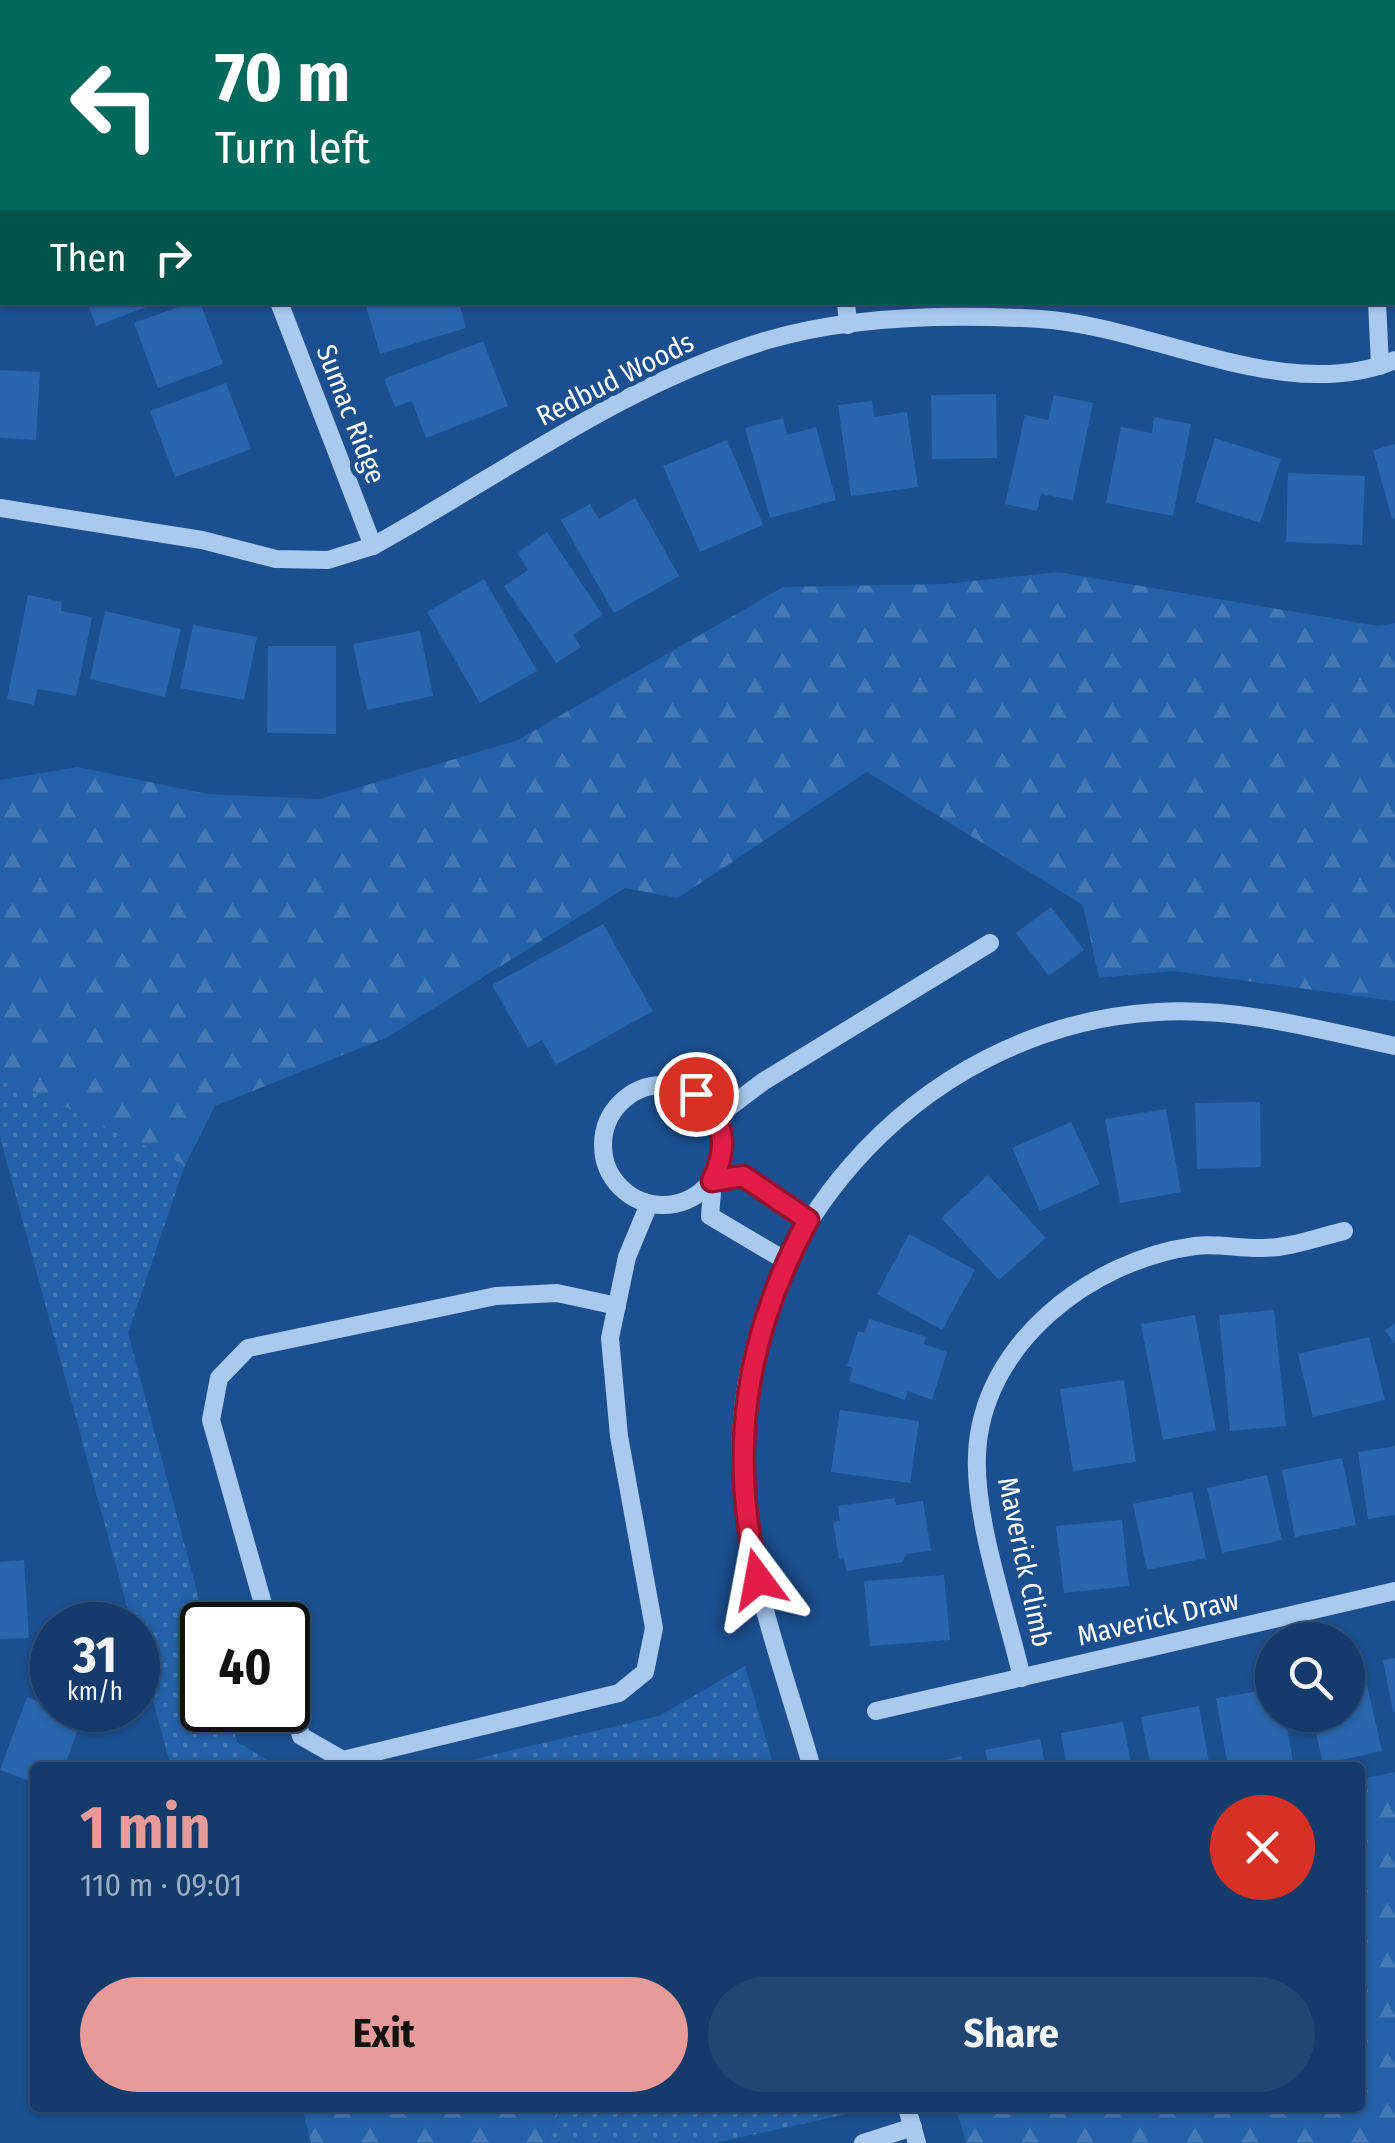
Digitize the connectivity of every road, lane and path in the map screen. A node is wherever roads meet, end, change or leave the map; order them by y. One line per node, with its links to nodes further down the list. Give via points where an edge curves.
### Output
1 (280, 305): 7 (street, Sumac Ridge)
2 (846, 305): 4 (street)
3 (1377, 305): 5 (street)
4 (848, 324): 5 (street, Redbud Woods, via 1038,319 1091,324 1291,374 1336,374); 7 (street, Redbud Woods, via 771,339 646,387)
5 (1388, 363)
6 (0, 508): 7 (street, Redbud Woods, via 185,537 276,559 328,560)
7 (372, 546)
8 (990, 943): 10 (street, via 764,1080)
9 (1395, 1046): 13 (street, via 1201,1011 1063,1028 977,1063 900,1115)
10 (716, 1117): 11 (street, via 724,1144); 12 (street, via 696,1094 659,1085 623,1099 610,1114 602,1154 609,1174)
11 (712, 1181): 12 (street, via 680,1204); 13 (street, via 743,1176); 15 (street, via 710,1216)
12 (649, 1204): 16 (street)
13 (808, 1220): 15 (street)
14 (1344, 1231): 19 (street, Maverick Climb, via 1266,1249 1196,1245 1128,1264 1040,1319 1009,1359 986,1402 977,1455 982,1510)
15 (786, 1261): 22 (street, via 748,1379 742,1488 758,1579)
16 (617, 1306): 18 (street, via 557,1293 496,1296 248,1348 219,1378 211,1420); 21 (street, via 610,1338 619,1436 654,1628 644,1672 619,1693 343,1760)
17 (1395, 1591): 19 (street, Maverick Draw)
18 (262, 1602)
19 (1022, 1678): 20 (street, Maverick Draw)
20 (876, 1711)
21 (300, 1732)
22 (810, 1762)
23 (915, 2135): 24 (street)
24 (863, 2143)

